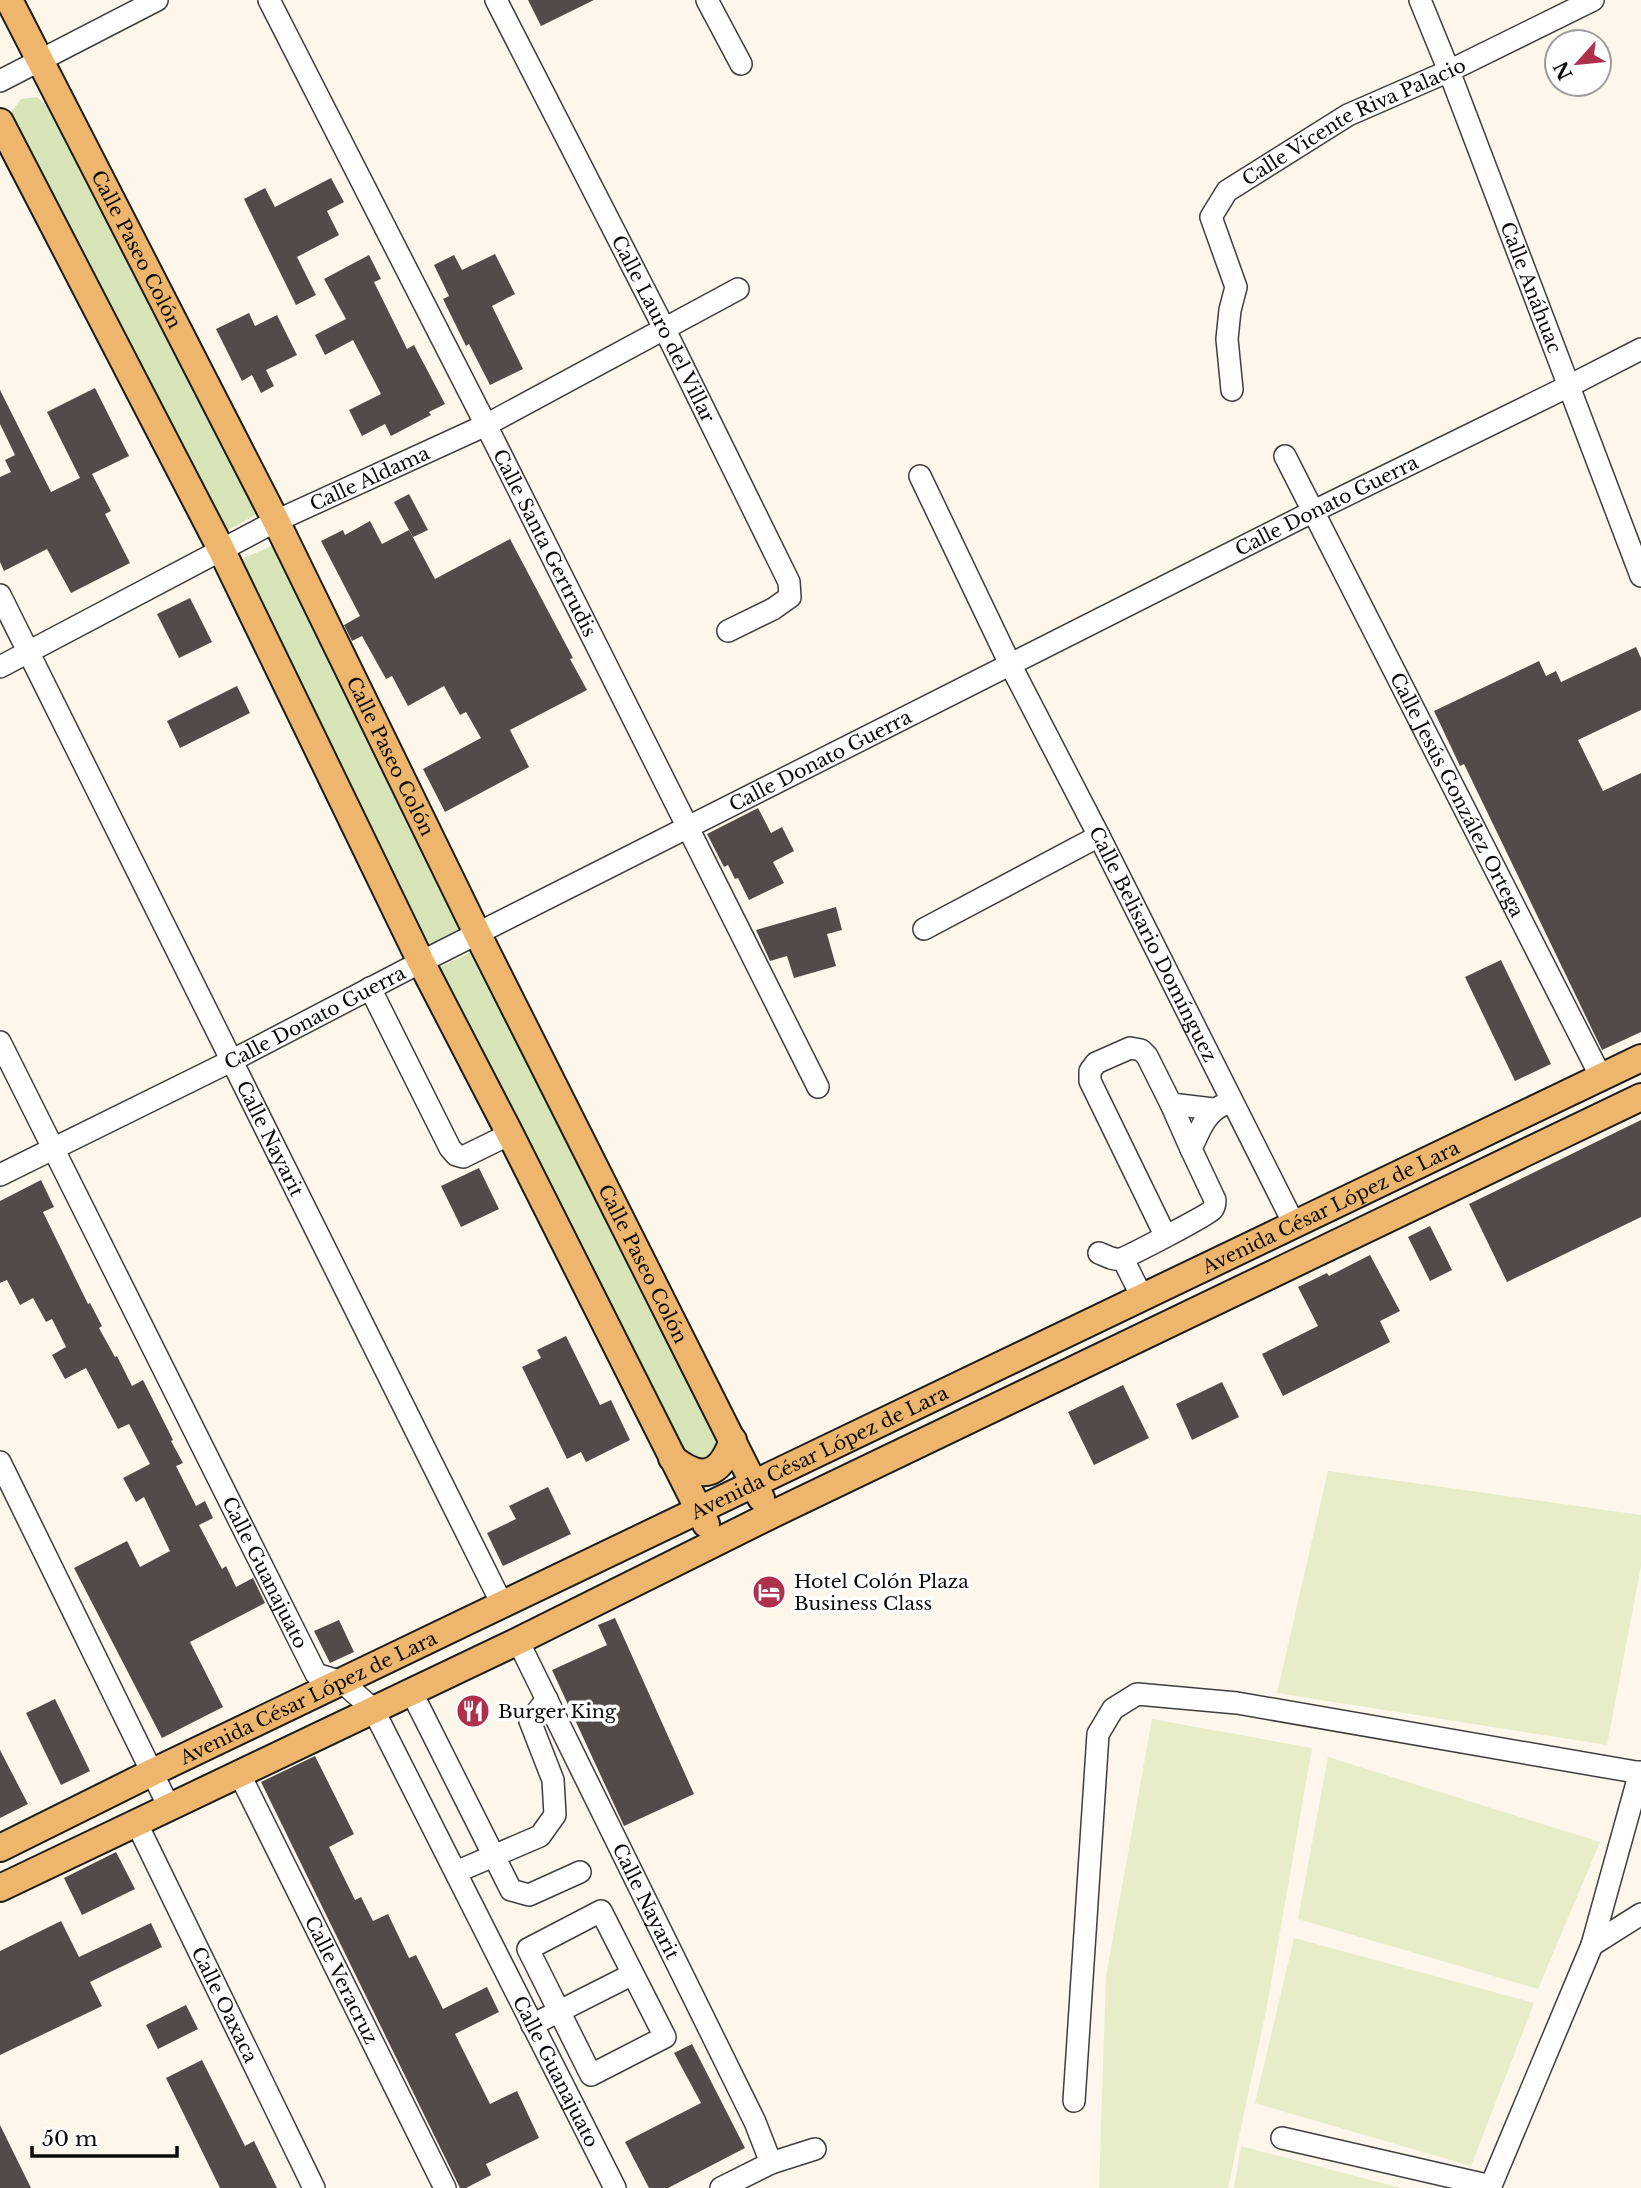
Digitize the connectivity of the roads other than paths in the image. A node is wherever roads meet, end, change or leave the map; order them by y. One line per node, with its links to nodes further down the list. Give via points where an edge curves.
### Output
1 (9, 0): 8 (main road, Calle Paseo Colón)
2 (157, 0): 8 (street)
3 (269, 0): 18 (street, Calle Santa Gertrudis)
4 (496, 0): 14 (street, Calle Lauro del Villar)
5 (708, 0): 9 (street)
6 (1420, 0): 10 (street, Calle Anáhuac)
7 (1593, 0): 10 (street, Calle Vicente Riva Palacio)
8 (39, 61): 11 (street); 22 (main road, Calle Paseo Colón)
9 (741, 64)
10 (1449, 71): 16 (street, Calle Anáhuac); 17 (street, Calle Vicente Riva Palacio, via 1348,115 1227,191 1211,217 1236,287 1227,339)
11 (0, 81)
12 (0, 122): 23 (main road)
13 (738, 289): 14 (street, Calle Aldama)
14 (664, 328): 18 (street, Calle Aldama); 26 (street, Calle Lauro del Villar, via 789,582 790,597)
15 (1641, 349): 16 (street, Calle Donato Guerra)
16 (1569, 386): 21 (street, Calle Donato Guerra); 24 (street, Calle Anáhuac)
17 (1232, 390)
18 (486, 425): 22 (street, Calle Aldama); 30 (street, Calle Santa Gertrudis)
19 (1285, 456): 21 (street, Calle Jesús González Ortega)
20 (920, 476): 28 (street, Calle Belisario Domínguez)
21 (1314, 511): 28 (street, Calle Donato Guerra); 39 (street, Calle Jesús González Ortega)
22 (276, 521): 23 (street, Calle Aldama); 33 (main road, Calle Paseo Colón)
23 (221, 550): 27 (street, Calle Aldama); 34 (main road)
24 (1641, 576)
25 (0, 596): 27 (street, Calle Nayarit)
26 (728, 631)
27 (28, 652): 29 (street, Calle Aldama); 38 (street, Calle Nayarit)
28 (1010, 664): 30 (street, Calle Donato Guerra); 31 (street, Calle Belisario Domínguez)
29 (0, 667)
30 (687, 828): 33 (street, Calle Donato Guerra); 40 (street, Calle Santa Gertrudis)
31 (1100, 836): 32 (street); 43 (street, Calle Belisario Domínguez)
32 (924, 929)
33 (477, 933): 34 (street, Calle Donato Guerra); 53 (main road, Calle Paseo Colón)
34 (421, 962): 35 (street, Calle Donato Guerra); 44 (main road)
35 (370, 988): 38 (street, Calle Donato Guerra); 44 (street, via 456,1155 463,1157)
36 (0, 1042): 45 (street, Calle Guanajuato)
37 (1641, 1058): 39 (main road, Avenida César López de Lara)
38 (231, 1061): 45 (street, Calle Donato Guerra); 60 (street, Calle Nayarit)
39 (1601, 1077): 48 (main road, Avenida César López de Lara)
40 (818, 1087)
41 (1641, 1097): 58 (main road, Avenida César López de Lara)
42 (1171, 1104): 43 (street); 46 (street); 49 (street, via 1141,1050 1130,1048 1096,1063 1090,1071 1090,1081)
43 (1223, 1106): 46 (street, via 1201,1127); 48 (street, Calle Belisario Domínguez)
44 (510, 1135): 54 (main road)
45 (52, 1149): 47 (street, Calle Donato Guerra); 62 (street, Calle Guanajuato, via 316,1674)
46 (1191, 1149): 49 (street, via 1215,1200 1213,1209)
47 (0, 1175)
48 (1294, 1224): 52 (main road, Avenida César López de Lara)
49 (1165, 1235): 51 (street)
50 (1100, 1253): 51 (street)
51 (1123, 1259): 52 (street)
52 (1142, 1297): 56 (main road, Avenida César López de Lara)
53 (733, 1440): 54 (main road, via 725,1460 706,1472 692,1471); 56 (main road, Calle Paseo Colón)
54 (673, 1458): 57 (main road)
55 (0, 1462): 66 (street)
56 (754, 1483): 57 (main road, Avenida César López de Lara); 58 (main road, Calle Paseo Colón)
57 (699, 1511): 59 (main road); 60 (main road, Avenida César López de Lara)
58 (769, 1516): 59 (main road, Avenida César López de Lara)
59 (715, 1542): 61 (main road, Avenida César López de Lara)
60 (503, 1606): 62 (main road, Avenida César López de Lara)
61 (518, 1641): 63 (main road, Avenida César López de Lara); 64 (street, Calle Nayarit)
62 (342, 1682): 65 (street, Calle Guanajuato); 66 (main road, Avenida César López de Lara)
63 (411, 1691): 65 (main road, Avenida César López de Lara); 72 (street)
64 (547, 1699): 72 (street, via 530,1721 553,1780 555,1815 540,1836); 84 (street, Calle Nayarit)
65 (373, 1709): 68 (main road, Avenida César López de Lara); 73 (street, Calle Guanajuato)
66 (153, 1772): 69 (street); 71 (main road, Avenida César López de Lara)
67 (1640, 1772): 77 (street); 81 (street, via 1237,1703 1137,1694 1113,1709 1098,1734)
68 (239, 1773): 69 (main road, Avenida César López de Lara); 87 (street, Calle Veracruz)
69 (169, 1807): 70 (main road, Avenida César López de Lara)
70 (136, 1822): 75 (main road, Avenida César López de Lara); 86 (street, Calle Oaxaca)
71 (0, 1848)
72 (493, 1856): 73 (street); 74 (street, via 511,1890 529,1895)
73 (456, 1872): 80 (street, Calle Guanajuato)
74 (580, 1872)
75 (0, 1888)
76 (1641, 1914): 77 (street)
77 (1592, 1945): 85 (street)
78 (634, 1974): 79 (street); 79 (street, via 601,1911 528,1950); 79 (street, via 665,2037 592,2075)
79 (559, 2011): 80 (street)
80 (532, 2025): 88 (street, Calle Guanajuato)
81 (1074, 2101)
82 (1282, 2138): 85 (street)
83 (816, 2149): 84 (street)
84 (771, 2163): 89 (street)
85 (1491, 2187)
86 (314, 2188)
87 (445, 2188)
88 (615, 2188)
89 (721, 2188)

